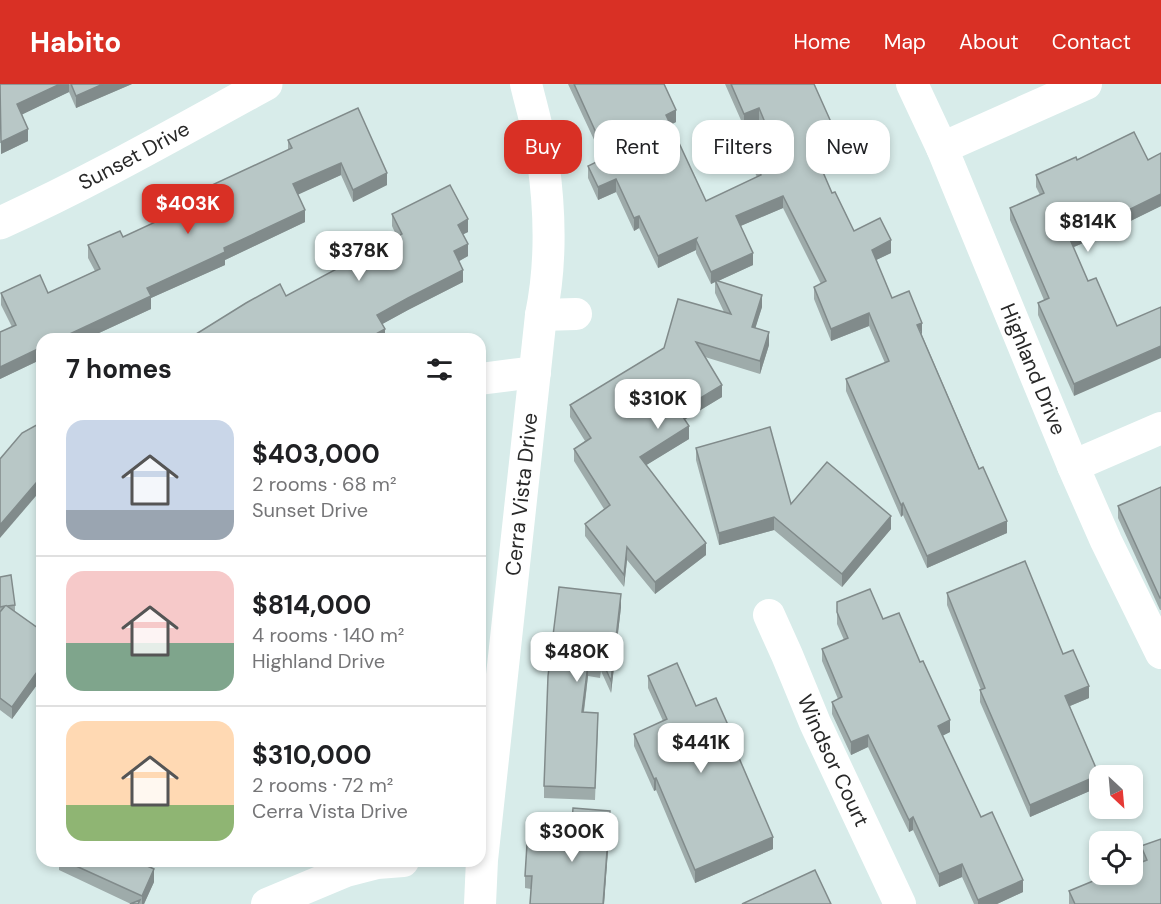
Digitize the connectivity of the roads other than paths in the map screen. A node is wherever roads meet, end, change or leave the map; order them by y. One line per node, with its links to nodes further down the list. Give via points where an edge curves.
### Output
1 (266, 84): 6 (street, Sunset Drive)
2 (526, 84): 8 (street, Cerra Vista Drive, via 543,160 548,220 546,290)
3 (912, 84): 5 (street, Highland Drive)
4 (1086, 84): 5 (street)
5 (942, 148): 12 (street, Highland Drive)
6 (0, 223)
7 (576, 314): 8 (street)
8 (541, 315): 9 (street, Cerra Vista Drive)
9 (535, 372): 10 (street); 15 (street, Cerra Vista Drive)
10 (486, 378)
11 (1161, 428): 12 (street)
12 (1073, 466): 14 (street, Highland Drive)
13 (769, 615): 20 (street, Windsor Court)
14 (1161, 653)
15 (486, 815)
16 (359, 867): 18 (street)
17 (481, 867): 19 (street, Cerra Vista Drive)
18 (267, 904)
19 (480, 904)
20 (900, 904)

